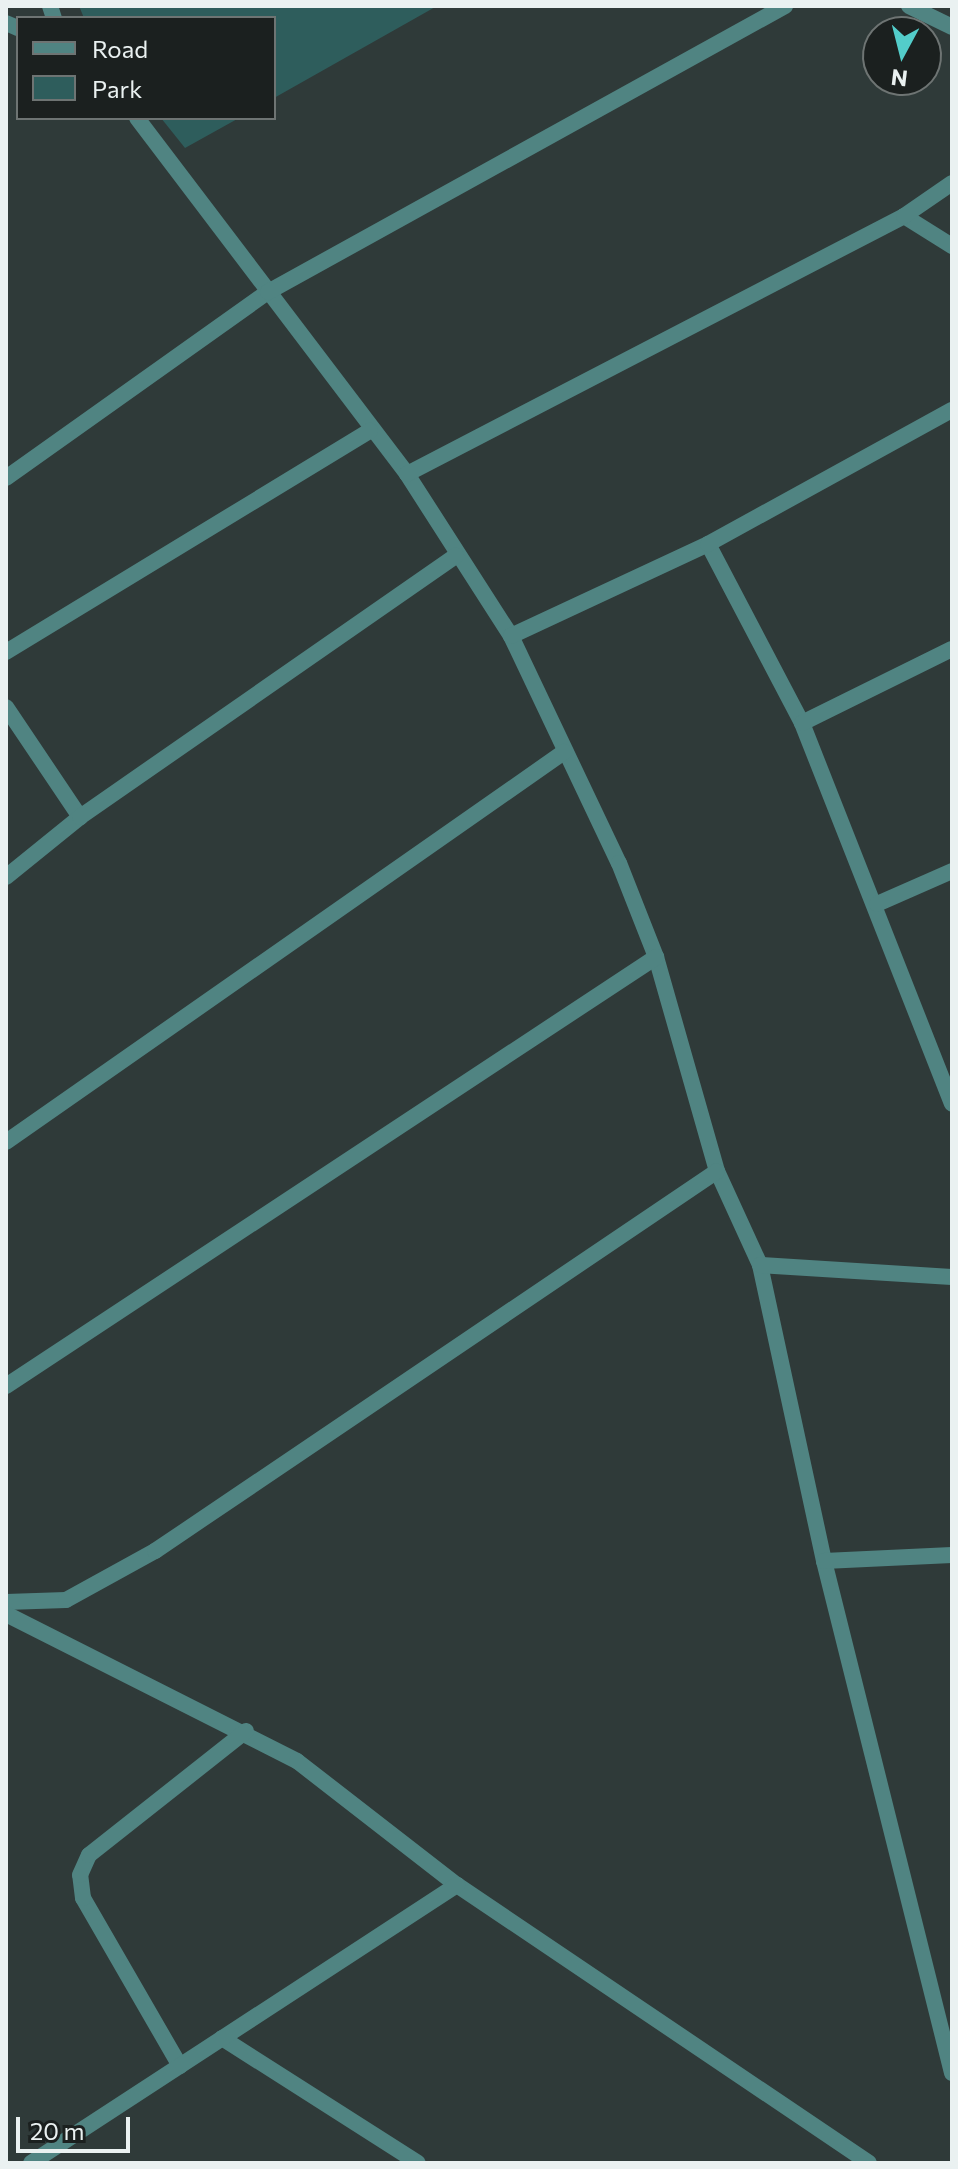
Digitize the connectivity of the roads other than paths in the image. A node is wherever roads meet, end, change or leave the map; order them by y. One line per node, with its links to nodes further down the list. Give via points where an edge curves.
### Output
1 (785, 6): 8 (street)
2 (909, 6): 3 (street)
3 (952, 27)
4 (139, 120): 8 (street)
5 (952, 183): 6 (street)
6 (904, 216): 7 (street); 11 (street)
7 (952, 246)
8 (268, 292): 10 (street); 12 (street)
9 (952, 410): 13 (street)
10 (370, 431): 11 (street); 17 (street)
11 (407, 474): 14 (street)
12 (6, 478)
13 (708, 544): 15 (street); 19 (street)
14 (456, 556): 15 (street); 21 (street)
15 (511, 636): 20 (street)
16 (952, 649): 19 (street)
17 (6, 652)
18 (6, 707): 21 (street)
19 (802, 723): 24 (street)
20 (564, 752): 25 (street, via 619,863); 28 (street)
21 (80, 817): 23 (street)
22 (952, 871): 24 (street)
23 (6, 877)
24 (877, 904): 26 (street)
25 (656, 957): 29 (street); 32 (street)
26 (947, 1073): 27 (street)
27 (952, 1103)
28 (6, 1142)
29 (717, 1171): 30 (street); 35 (street, via 144,1558 66,1600)
30 (760, 1265): 31 (street); 34 (street)
31 (952, 1277)
32 (6, 1386)
33 (952, 1555): 34 (street)
34 (824, 1561): 41 (street)
35 (6, 1602)
36 (6, 1614): 37 (street, via 162,1695)
37 (246, 1731): 38 (street, via 340,1791); 40 (street, via 89,1855 80,1875 83,1898)
38 (457, 1885): 39 (street); 44 (street)
39 (222, 2038): 40 (street); 43 (street)
40 (180, 2066): 42 (street)
41 (952, 2073)
42 (31, 2163)
43 (418, 2163)
44 (869, 2163)

